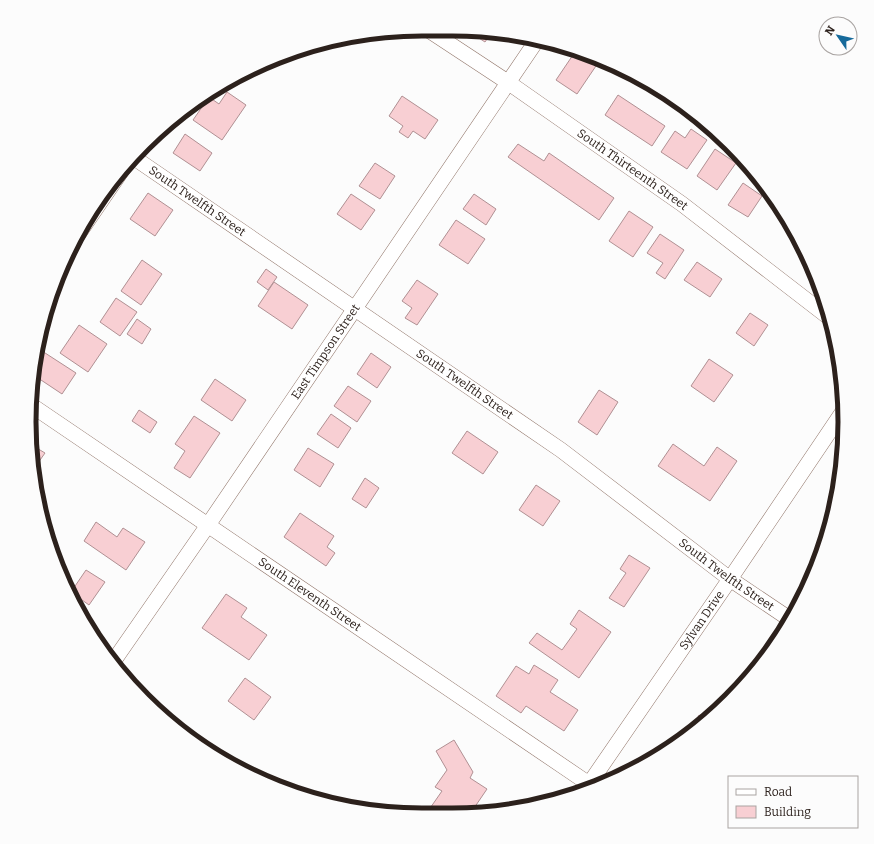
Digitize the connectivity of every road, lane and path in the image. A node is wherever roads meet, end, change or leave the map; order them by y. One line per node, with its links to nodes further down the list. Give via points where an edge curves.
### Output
1 (438, 36): 3 (street, South Thirteenth Street)
2 (534, 45): 3 (street, East Timpson Street)
3 (509, 83): 5 (street, East Timpson Street); 6 (street, South Thirteenth Street, via 702,218)
4 (138, 160): 5 (street, South Twelfth Street)
5 (355, 308): 9 (street, East Timpson Street); 10 (street, South Twelfth Street, via 561,450)
6 (822, 312)
7 (37, 409): 9 (street, South Eleventh Street)
8 (838, 419): 10 (street, Sylvan Drive)
9 (208, 525): 12 (street, East Timpson Street); 14 (street, South Eleventh Street)
10 (730, 579): 11 (street, South Twelfth Street); 13 (street, Sylvan Drive)
11 (785, 616)
12 (116, 657)
13 (590, 783)
14 (584, 785)

